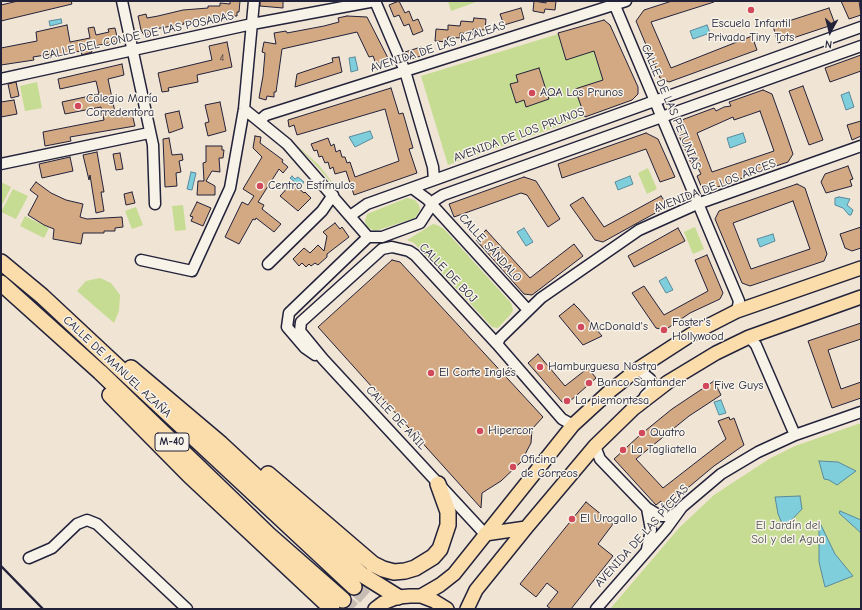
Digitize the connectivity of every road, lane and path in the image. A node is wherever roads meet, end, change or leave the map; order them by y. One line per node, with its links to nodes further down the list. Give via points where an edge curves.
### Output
1 (122, 1): 9 (street)
2 (254, 1): 6 (street)
3 (375, 1): 6 (street, CALLE DEL CONDE DE LAS POSADAS); 10 (street)
4 (626, 1): 5 (street, AVENIDA DE LAS AZALEAS)
5 (614, 3): 10 (street, AVENIDA DE LAS AZALEAS); 12 (street, CALLE DE LAS PETUNIAS)
6 (252, 24): 9 (street, CALLE DEL CONDE DE LAS POSADAS); 13 (street)
7 (861, 26): 12 (street, AVENIDA DE LOS PRUNOS)
8 (861, 46): 14 (street)
9 (132, 50): 11 (street, CALLE DEL CONDE DE LAS POSADAS); 16 (street)
10 (405, 71): 15 (street, AVENIDA DE LAS AZALEAS, via 266,115); 19 (street, via 433,167)
11 (1, 79)
12 (654, 101): 14 (street, CALLE DE LAS PETUNIAS); 19 (street, AVENIDA DE LOS PRUNOS)
13 (244, 109): 15 (street); 27 (street, via 230,188 192,271)
14 (661, 117): 23 (street, via 442,194); 24 (street, CALLE DE LAS PETUNIAS)
15 (260, 121): 21 (street, via 287,144)
16 (149, 133): 18 (street); 22 (street, via 153,145)
17 (861, 146): 24 (street, AVENIDA DE LOS ARCES)
18 (1, 164)
19 (434, 180): 20 (street, AVENIDA DE LOS PRUNOS)
20 (412, 188): 23 (street, via 421,192); 25 (street, AVENIDA DE LOS PRUNOS, via 367,204)
21 (333, 196): 25 (street); 29 (street, via 322,211)
22 (155, 204)
23 (432, 204): 26 (street, via 420,222 382,237); 35 (street, CALLE SÁNDALO)
24 (697, 204): 35 (street, AVENIDA DE LOS ARCES, via 639,230 564,281); 36 (street, CALLE DE LAS PETUNIAS, via 740,301)
25 (350, 216): 26 (street)
26 (368, 237): 34 (street)
27 (141, 260)
28 (1, 262): 32 (highway, CALLE DE MANUEL AZAÑA / M-40)
29 (268, 264)
30 (861, 268): 36 (main road)
31 (1, 284): 58 (highway, via 161,448)
32 (42, 296): 42 (highway); 55 (highway, CALLE DE MANUEL AZAÑA / M-40)
33 (861, 297): 38 (main road)
34 (299, 303): 37 (street, via 296,314 299,317); 40 (street, via 289,314 287,327 305,348)
35 (528, 310): 39 (street, AVENIDA DE LOS ARCES, via 500,338)
36 (737, 311): 41 (main road, via 692,334)
37 (306, 316): 39 (street, CALLE DE BOJ, via 382,249 392,246 415,255); 40 (street, CALLE DE AÑIL, via 301,322 300,331)
38 (749, 337): 43 (main road, via 686,371); 46 (street, via 756,344)
39 (498, 344): 45 (street, CALLE DE BOJ, via 562,419)
40 (323, 359): 48 (street, CALLE DE AÑIL)
41 (638, 369): 43 (street, via 650,379 652,385 650,391); 45 (main road)
42 (161, 392): 48 (highway, via 287,490 365,559 382,570 405,572 433,558 440,549 448,525 448,512); 57 (highway, via 361,574)
43 (633, 409): 47 (main road)
44 (861, 412): 46 (street, AVENIDA DE LAS PÍCEAS)
45 (573, 425): 52 (main road)
46 (795, 435): 49 (street, AVENIDA DE LAS PÍCEAS, via 758,452 721,474)
47 (595, 446): 50 (street, via 600,460); 51 (main road)
48 (438, 484): 52 (street, CALLE DE AÑIL)
49 (682, 507): 50 (street, via 672,516 660,516); 53 (street, AVENIDA DE LAS PÍCEAS)
50 (647, 508): 53 (street, via 651,530)
51 (526, 528): 52 (main road); 62 (main road, via 476,590)
52 (484, 534): 56 (main road, via 454,574)
53 (645, 552): 63 (street, AVENIDA DE LAS PÍCEAS)
54 (29, 558): 59 (street, via 52,548 77,524 87,520 97,524)
55 (354, 587)
56 (421, 596): 57 (main road); 61 (main road, via 434,600)
57 (398, 597): 60 (main road)
58 (338, 604)
59 (187, 609)
60 (375, 609)
61 (447, 609)
62 (467, 609)
63 (596, 609)

